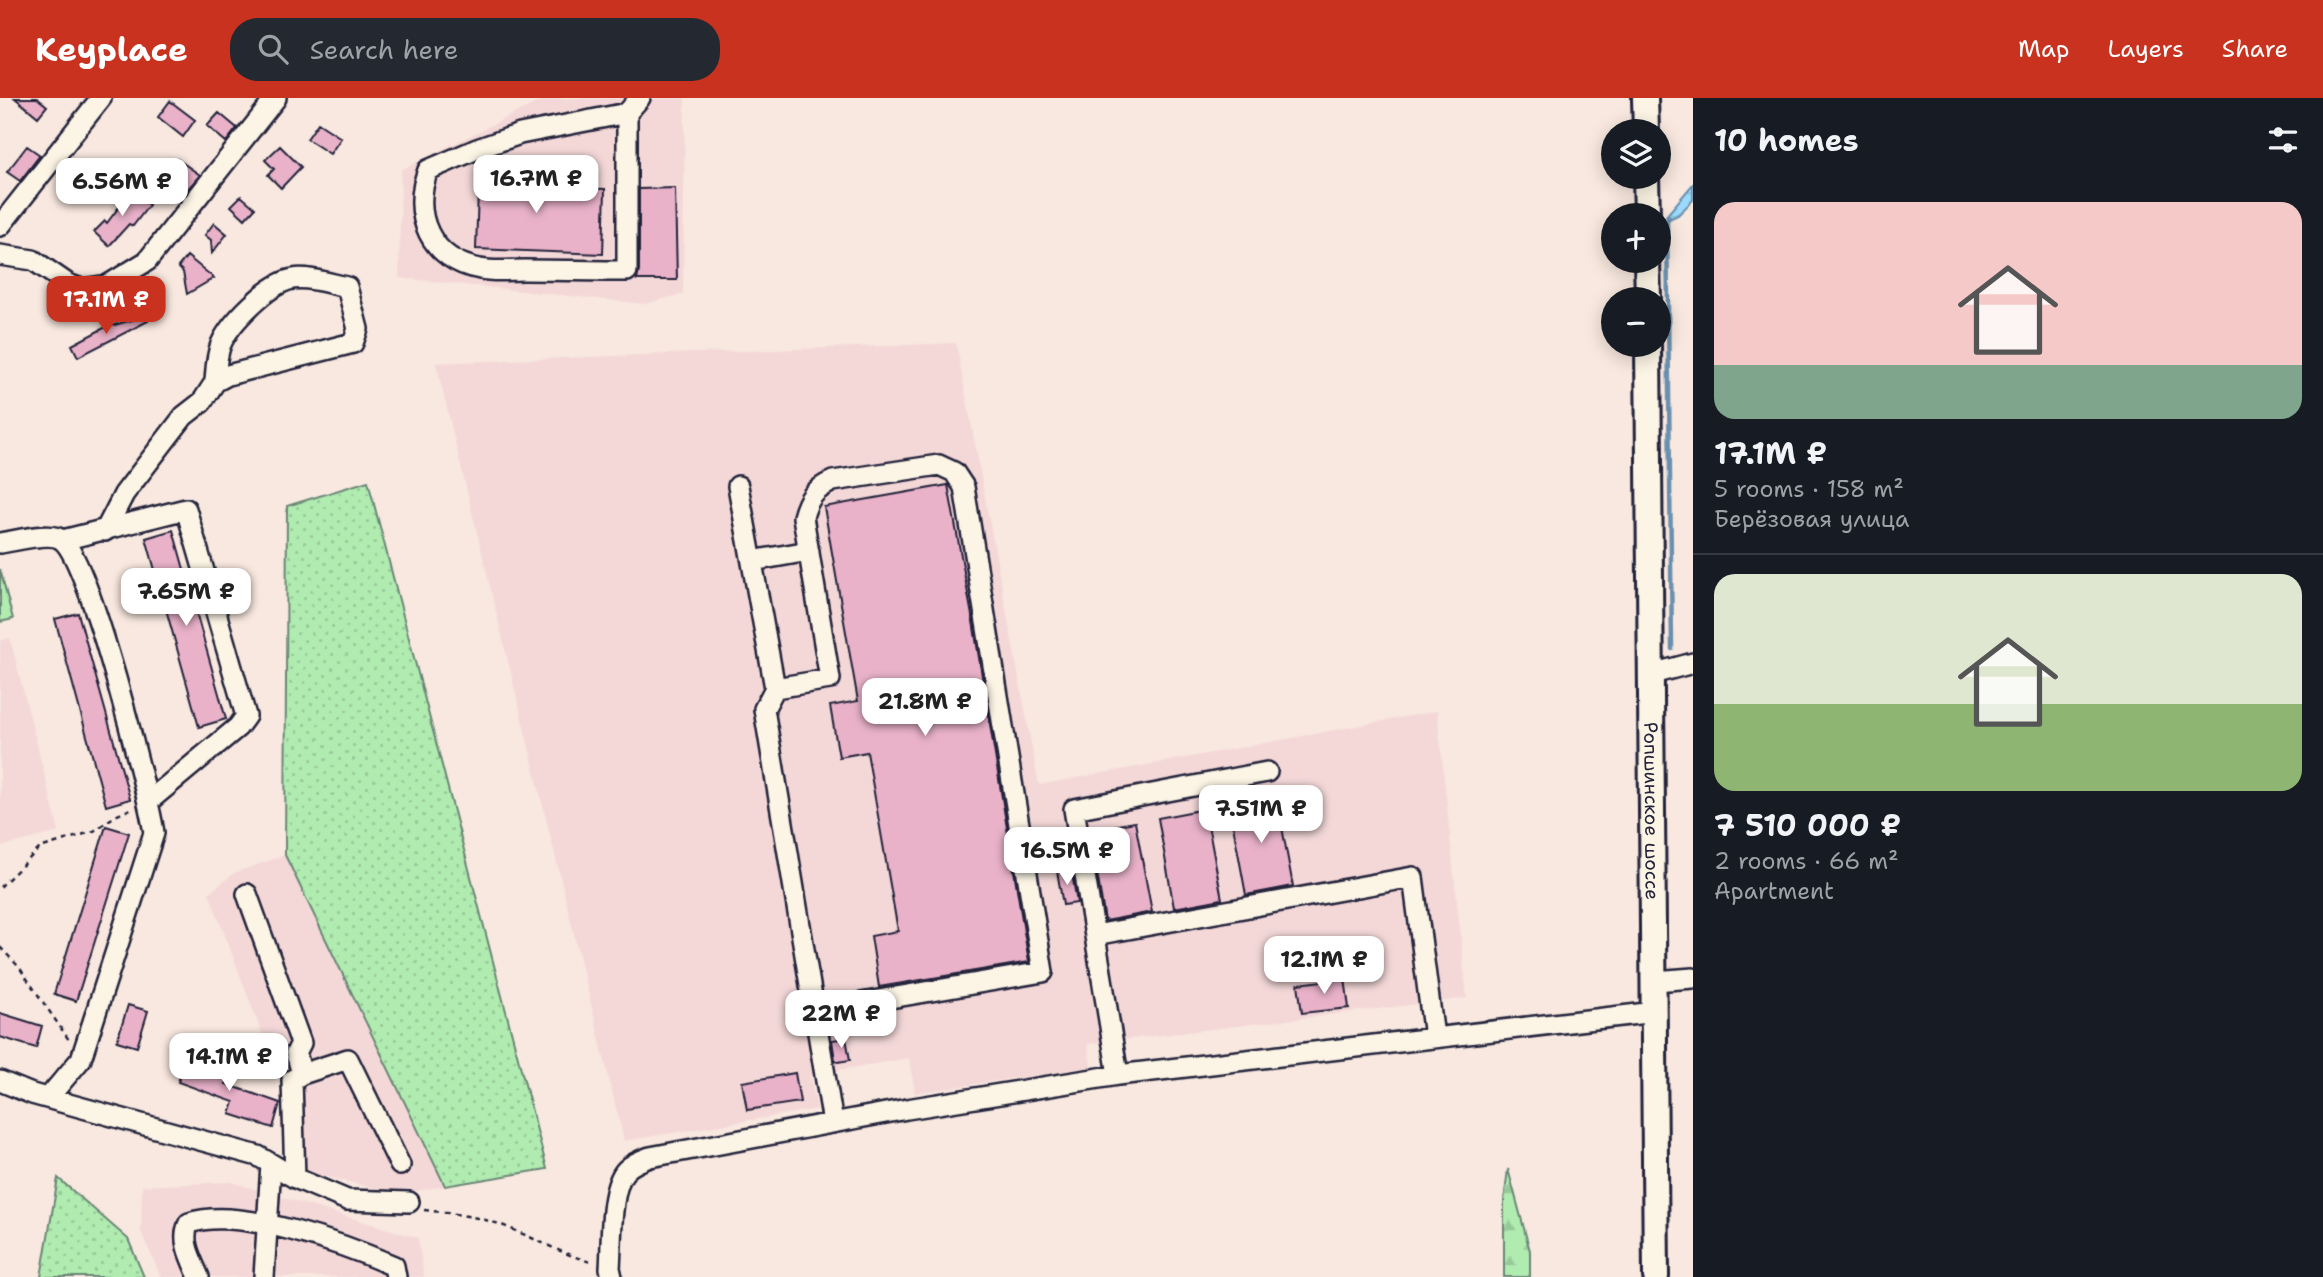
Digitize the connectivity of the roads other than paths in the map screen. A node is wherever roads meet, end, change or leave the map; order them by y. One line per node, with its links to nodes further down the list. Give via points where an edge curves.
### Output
1 (101, 98): 7 (street)
2 (276, 98): 8 (street, via 147,261 108,285 81,289 33,260)
3 (640, 98): 5 (street)
4 (1646, 98): 6 (main road)
5 (627, 113): 5 (street, via 520,134 428,170 421,202 432,240 455,260 480,269 627,271)
6 (1646, 119)
7 (0, 226)
8 (0, 255)
9 (1648, 357): 18 (main road, Ропшинское шоссе)
10 (215, 382): 10 (street, via 353,342 358,329 347,287 295,278 275,284 256,299 222,341); 12 (street, via 124,494)
11 (738, 486): 16 (street)
12 (105, 531): 13 (street); 21 (street, via 186,509 246,716)
13 (63, 540): 14 (street, via 44,536); 21 (street, via 89,593)
14 (0, 543)
15 (809, 551): 16 (street); 19 (street, via 830,679); 26 (street, via 803,517 812,494 821,486 939,465 961,478 1043,972)
16 (752, 561): 19 (street)
17 (1692, 661): 18 (street)
18 (1652, 674): 25 (main road, Ропшинское шоссе)
19 (775, 688): 26 (street, via 764,709)
20 (1267, 772): 23 (street, via 1074,809)
21 (141, 805): 32 (street, via 154,833 81,1059)
22 (247, 894): 29 (street, via 301,1043 296,1053)
23 (1095, 935): 28 (street, via 1413,877); 30 (street)
24 (1693, 978): 25 (street)
25 (1655, 981): 27 (main road, Ропшинское шоссе)
26 (814, 1011): 33 (street)
27 (1656, 1012): 28 (street); 43 (main road, Ропшинское шоссе)
28 (1434, 1037): 30 (street)
29 (302, 1074): 35 (street, via 348,1059); 36 (street, via 292,1080)
30 (1118, 1075): 33 (street)
31 (0, 1081): 32 (street)
32 (48, 1098): 34 (street)
33 (833, 1123): 39 (street, via 636,1163 625,1171 615,1197)
34 (265, 1160): 36 (street); 38 (street)
35 (400, 1165)
36 (295, 1178): 37 (street, via 347,1200)
37 (410, 1202)
38 (268, 1224): 40 (street, via 204,1218 189,1223 184,1233); 41 (street); 42 (street, via 353,1248 394,1266)
39 (611, 1273)
40 (199, 1277)
41 (264, 1277)
42 (396, 1277)
43 (1656, 1277)

